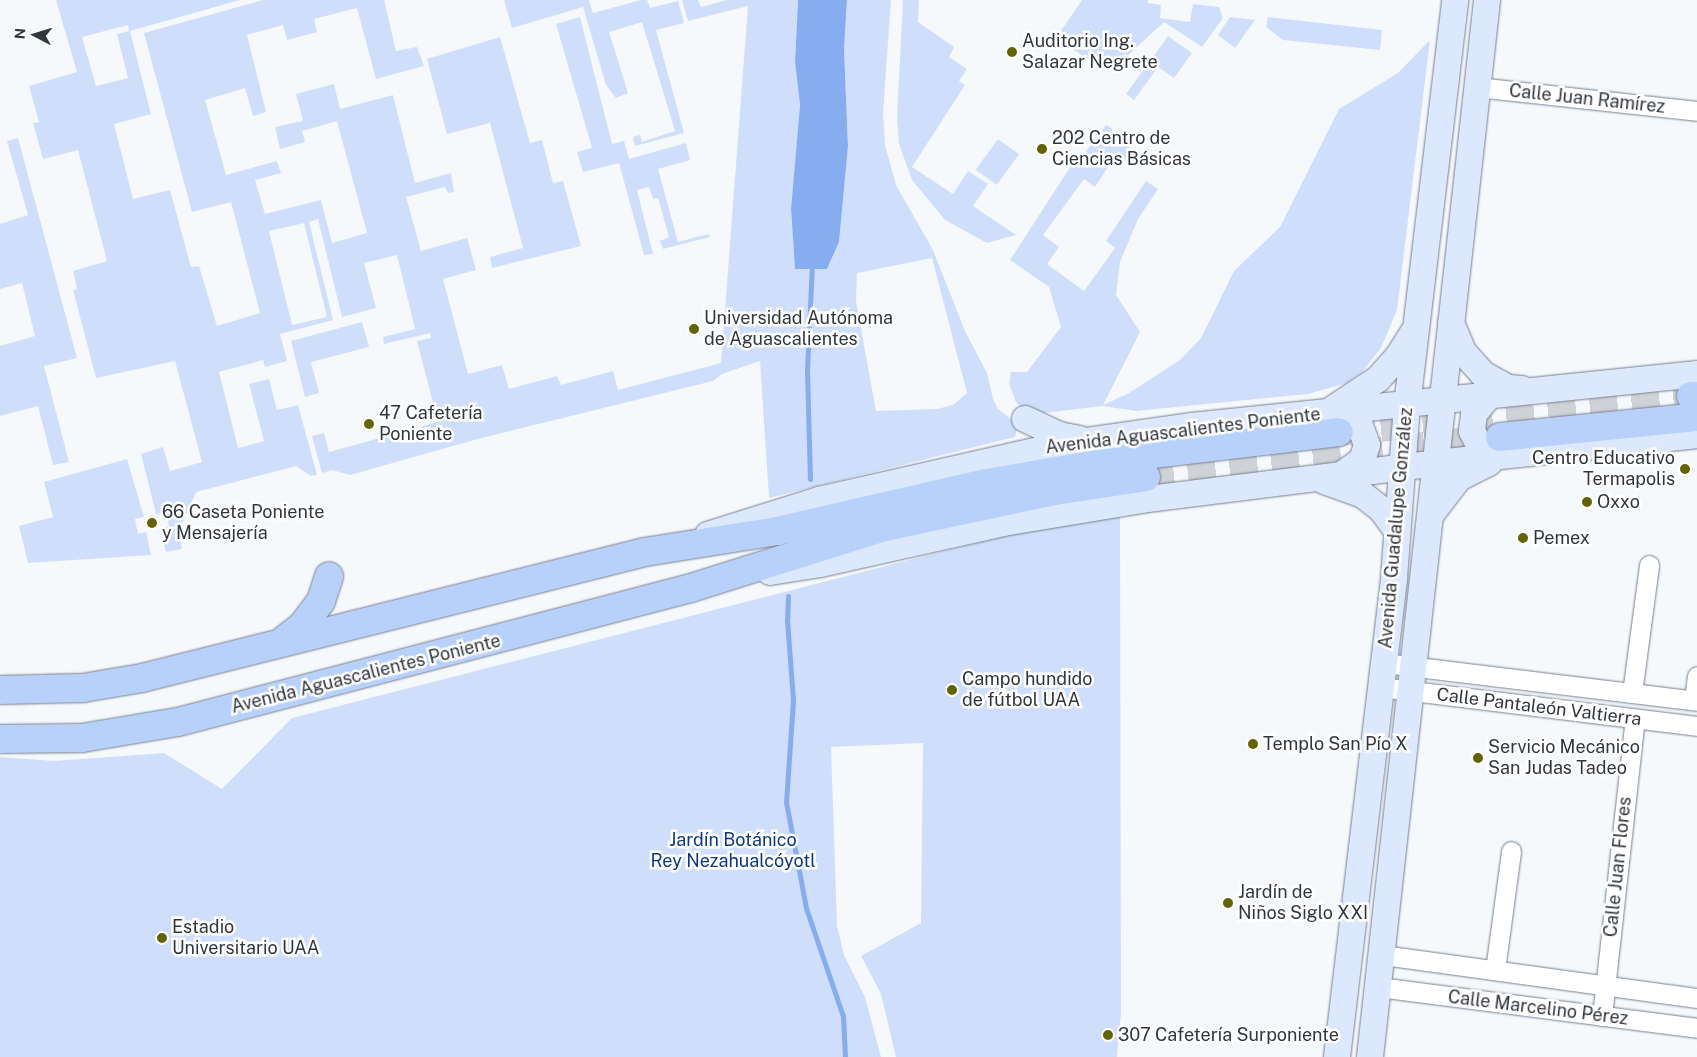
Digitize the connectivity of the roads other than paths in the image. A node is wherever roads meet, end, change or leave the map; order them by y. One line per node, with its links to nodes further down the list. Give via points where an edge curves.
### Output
1 (1455, 0): 6 (main road, Avenida Guadalupe González)
2 (1487, 0): 3 (main road, Avenida Guadalupe González)
3 (1477, 87): 4 (street, Calle Juan Ramírez); 5 (main road, Avenida Guadalupe González)
4 (1697, 111)
5 (1450, 322): 7 (main road, via 1464,353 1483,374 1508,388); 10 (main road, Avenida Guadalupe González)
6 (1416, 328): 11 (main road, Avenida Guadalupe González); 13 (main road, via 1398,357)
7 (1538, 391): 8 (main road, Avenida Aguascalientes Poniente); 9 (main road, Avenida Aguascalientes Poniente)
8 (1489, 396): 10 (main road, Avenida Aguascalientes Poniente); 16 (main road, via 1474,414 1472,431 1480,447)
9 (1695, 396): 16 (main road, Avenida Aguascalientes Poniente)
10 (1441, 400): 11 (main road, Avenida Aguascalientes Poniente); 17 (main road, Avenida Guadalupe González)
11 (1407, 404): 13 (main road, Avenida Aguascalientes Poniente); 18 (main road, Avenida Guadalupe González)
12 (1025, 419): 15 (main road, via 1059,435)
13 (1334, 419): 15 (main road, Avenida Aguascalientes Poniente); 19 (main road, via 1359,422 1367,445 1357,466); 24 (main road, Avenida Aguascalientes Poniente, via 987,483 777,531)
14 (1697, 435): 16 (main road, Avenida Aguascalientes Poniente)
15 (1090, 440): 24 (main road, Avenida Aguascalientes Poniente, via 819,500 752,519)
16 (1501, 449): 17 (main road, Avenida Aguascalientes Poniente); 22 (main road, via 1459,478 1437,502)
17 (1436, 463): 18 (main road, Avenida Aguascalientes Poniente); 22 (main road, Avenida Guadalupe González)
18 (1402, 467): 19 (main road, Avenida Aguascalientes Poniente); 23 (main road, Avenida Guadalupe González)
19 (1343, 474): 21 (main road, Avenida Aguascalientes Poniente)
20 (1146, 477): 27 (main road, Avenida Aguascalientes Poniente, via 920,518)
21 (1306, 480): 23 (main road, via 1335,483 1363,494 1382,510); 27 (main road, Avenida Aguascalientes Poniente, via 1148,499 1003,522 820,564)
22 (1431, 516): 31 (main road, Avenida Guadalupe González)
23 (1397, 531): 29 (main road, Avenida Guadalupe González)
24 (680, 545): 28 (main road, Avenida Aguascalientes Poniente)
25 (1649, 565): 33 (street)
26 (329, 576): 28 (main road, via 321,601 303,625)
27 (727, 578): 37 (main road, Avenida Aguascalientes Poniente, via 143,730 82,738)
28 (278, 644): 32 (main road, Avenida Aguascalientes Poniente, via 112,684 53,690)
29 (1382, 675): 31 (street, Calle Pantaleón Valtierra); 46 (main road, Avenida Guadalupe González)
30 (1697, 676): 34 (street)
31 (1413, 679): 33 (street, Calle Pantaleón Valtierra); 35 (street, Calle Pantaleón Valtierra); 39 (main road, Avenida Guadalupe González)
32 (0, 690)
33 (1632, 693): 34 (street, Calle Pantaleón Valtierra)
34 (1695, 700)
35 (1635, 718): 36 (street, Calle Pantaleón Valtierra); 41 (street, Calle Juan Flores)
36 (1697, 726)
37 (0, 739)
38 (1511, 851): 40 (street)
39 (1382, 955): 40 (street, Calle Marcelino Pérez); 42 (main road, Avenida Guadalupe González)
40 (1495, 970): 41 (street, Calle Marcelino Pérez)
41 (1605, 985): 43 (street, Calle Marcelino Pérez); 44 (street, Calle Juan Flores)
42 (1378, 987): 44 (street, Calle Marcelino Pérez); 47 (main road, Avenida Guadalupe González)
43 (1697, 998)
44 (1602, 1016): 45 (street, Calle Marcelino Pérez)
45 (1697, 1028)
46 (1337, 1057)
47 (1370, 1057)

